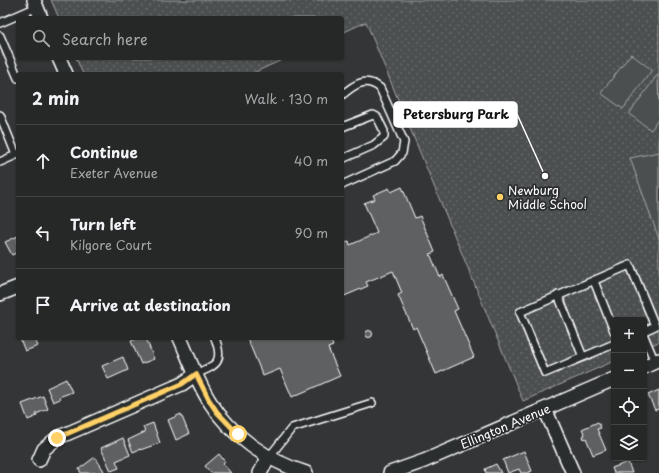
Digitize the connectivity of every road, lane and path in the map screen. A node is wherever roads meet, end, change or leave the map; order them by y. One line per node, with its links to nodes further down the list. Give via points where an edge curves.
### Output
1 (37, 8): 2 (lane)
2 (17, 16)
3 (16, 17): 4 (lane)
4 (0, 23)
5 (0, 36): 8 (lane)
6 (60, 60): 7 (street)
7 (65, 72)
8 (16, 73)
9 (344, 93): 16 (lane, via 359,83 376,84 404,142 402,154 395,161)
10 (0, 115): 12 (lane)
11 (344, 126): 14 (lane, via 373,115 377,116 384,137 374,145)
12 (16, 153)
13 (16, 155): 15 (lane)
14 (344, 158)
15 (0, 162)
16 (344, 184)
17 (594, 281): 20 (lane); 21 (lane); 22 (lane, via 630,265 656,326)
18 (16, 288): 19 (street)
19 (0, 294)
20 (558, 296): 27 (lane); 27 (lane, via 520,312 522,318 545,373)
21 (611, 324)
22 (647, 330)
23 (181, 340): 29 (street)
24 (216, 340): 29 (lane, via 219,352 217,363)
25 (611, 345): 27 (lane)
26 (647, 345): 28 (lane)
27 (583, 357)
28 (653, 363)
29 (196, 374): 33 (street, via 217,412 247,443); 34 (street, via 182,384 57,438 44,449)
30 (611, 380): 32 (street, Ellington Avenue)
31 (372, 403): 33 (lane, via 292,428)
32 (545, 409): 35 (street, Ellington Avenue); 38 (street)
33 (269, 457): 36 (street); 37 (street, via 280,464)
34 (39, 460)
35 (394, 472)
36 (260, 473)
37 (306, 473)
38 (573, 473)

